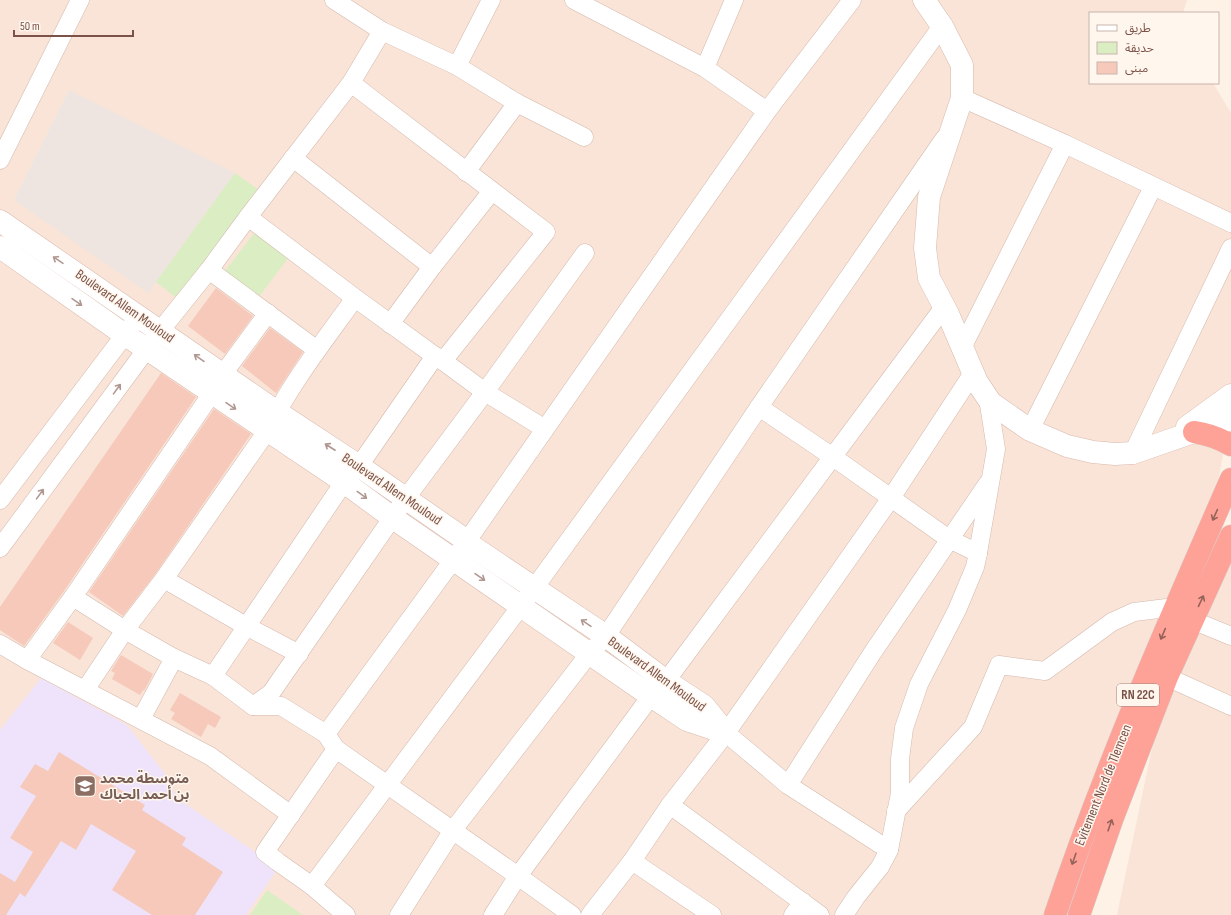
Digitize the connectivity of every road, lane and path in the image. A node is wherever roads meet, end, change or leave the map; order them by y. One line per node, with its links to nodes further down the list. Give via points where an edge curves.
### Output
1 (80, 0): 20 (street)
2 (334, 0): 9 (street)
3 (491, 0): 10 (street)
4 (574, 0): 11 (street)
5 (734, 0): 11 (street)
6 (852, 0): 15 (street)
7 (924, 0): 8 (main road)
8 (942, 26): 13 (main road, via 962,65); 75 (street)
9 (382, 31): 10 (street); 12 (street)
10 (457, 66): 14 (street)
11 (705, 68): 15 (street)
12 (351, 83): 19 (street); 21 (street)
13 (962, 98): 16 (main road); 18 (street)
14 (517, 103): 17 (street); 21 (street)
15 (767, 111): 52 (street)
16 (952, 128): 33 (main road, via 929,197 925,248 930,278); 49 (street)
17 (584, 137)
18 (1065, 144): 22 (street); 39 (street)
19 (293, 158): 24 (street); 30 (street)
20 (0, 160)
21 (466, 172): 23 (street)
22 (1153, 187): 26 (street); 53 (street)
23 (492, 191): 30 (street); 42 (street, via 546,232)
24 (248, 216): 31 (street); 32 (street)
25 (0, 221): 35 (main road, Boulevard Allem Mouloud, one-way to 25)
26 (1231, 223)
27 (0, 247): 38 (main road, Boulevard Allem Mouloud, one-way to 38)
28 (1231, 248): 57 (street)
29 (585, 253): 45 (street)
30 (432, 267): 36 (street)
31 (209, 270): 34 (street); 37 (street)
32 (355, 298): 36 (street); 41 (street)
33 (944, 307): 39 (main road); 58 (street)
34 (268, 313): 41 (street); 44 (street)
35 (139, 316): 37 (main road, Boulevard Allem Mouloud); 38 (street)
36 (390, 324): 42 (street)
37 (160, 331): 40 (street); 44 (main road, Boulevard Allem Mouloud, one-way to 37)
38 (124, 335): 40 (main road, Boulevard Allem Mouloud); 63 (street)
39 (962, 348): 43 (main road)
40 (147, 349): 46 (main road, Boulevard Allem Mouloud); 66 (street, one-way to 40)
41 (317, 350): 51 (street)
42 (439, 358): 45 (street); 59 (street)
43 (973, 373): 48 (main road); 65 (street)
44 (223, 374): 46 (street); 51 (main road, Boulevard Allem Mouloud)
45 (486, 392): 52 (street); 64 (street)
46 (212, 393): 51 (main road, Boulevard Allem Mouloud, one-way to 51); 76 (street)
47 (1231, 395): 55 (main road)
48 (988, 398): 53 (main road, via 991,403); 60 (street, via 996,449)
49 (759, 407): 58 (street); 82 (street)
50 (1231, 419): 54 (main road)
51 (272, 421): 59 (main road, Boulevard Allem Mouloud, one-way to 51); 62 (main road, Boulevard Allem Mouloud); 74 (street)
52 (545, 429): 70 (street)
53 (1030, 430): 57 (main road, via 1067,446 1093,452)
54 (1194, 432): 55 (main road); 56 (highway, via 1207,434)
55 (1165, 442): 57 (main road)
56 (1231, 445)
57 (1133, 453)
58 (833, 457): 65 (street); 91 (street)
59 (359, 466): 62 (street); 64 (main road, Boulevard Allem Mouloud)
60 (991, 478): 69 (street); 72 (street)
61 (1231, 479): 78 (highway, Evitement Nord de Tlemcen / RN 22C, one-way to 78)
62 (344, 482): 67 (main road, Boulevard Allem Mouloud, one-way to 67); 80 (street)
63 (2, 498): 66 (street)
64 (406, 498): 67 (street); 70 (main road, Boulevard Allem Mouloud)
65 (891, 498): 69 (street); 97 (street)
66 (28, 511): 71 (street)
67 (393, 518): 73 (main road, Boulevard Allem Mouloud); 85 (street)
68 (1231, 536): 79 (highway, Evitement Nord de Tlemcen / RN 22C, one-way to 68)
69 (949, 539): 72 (street); 101 (street)
70 (467, 541): 73 (street); 75 (main road, Boulevard Allem Mouloud)
71 (0, 548)
72 (978, 553): 103 (street, via 975,567 957,610 919,684 904,728 900,759 900,793)
73 (454, 559): 77 (main road, Boulevard Allem Mouloud, one-way to 77); 98 (street)
74 (164, 579): 80 (street); 81 (street)
75 (535, 587): 77 (street); 82 (main road, Boulevard Allem Mouloud, one-way to 75)
76 (73, 598): 81 (street); 88 (street)
77 (521, 606): 86 (main road, Boulevard Allem Mouloud); 100 (street)
78 (1175, 606): 103 (street, via 1134,612 1112,622 1045,671 999,666 973,726); 119 (highway, Evitement Nord de Tlemcen / RN 22C, one-way to 119, via 1075,855)
79 (1192, 620): 83 (street); 90 (highway, Evitement Nord de Tlemcen / RN 22C)
80 (246, 626): 85 (street); 89 (street)
81 (125, 630): 87 (street); 92 (street)
82 (606, 636): 86 (street); 91 (main road, Boulevard Allem Mouloud)
83 (1231, 636)
84 (0, 644): 88 (street)
85 (299, 654): 94 (street, via 271,693)
86 (589, 654): 93 (main road, Boulevard Allem Mouloud); 105 (street)
87 (174, 658): 89 (street); 96 (street)
88 (27, 660): 92 (street)
89 (213, 676): 94 (street)
90 (1167, 677): 95 (street); 120 (highway, Evitement Nord de Tlemcen / RN 22C, one-way to 90, via 1113,816)
91 (666, 681): 93 (street); 97 (main road, Boulevard Allem Mouloud, via 704,706)
92 (85, 690): 96 (street)
93 (651, 696): 97 (main road, Boulevard Allem Mouloud, via 687,720); 108 (street)
94 (253, 706): 98 (street, via 281,706)
95 (1231, 706)
96 (141, 719): 104 (street, via 210,756)
97 (726, 733): 101 (street); 102 (street)
98 (326, 734): 99 (street)
99 (336, 749): 100 (street); 104 (street)
100 (388, 785): 105 (street); 109 (street)
101 (788, 785): 106 (street)
102 (670, 805): 107 (street); 110 (street)
103 (896, 811): 106 (street)
104 (291, 815): 109 (street, via 265,852)
105 (453, 830): 108 (street); 112 (street)
106 (889, 850): 118 (street)
107 (632, 860): 115 (street); 116 (street)
108 (518, 876): 113 (street); 114 (street)
109 (312, 886): 111 (street)
110 (798, 909): 117 (street)
111 (346, 915)
112 (399, 915)
113 (493, 915)
114 (572, 915)
115 (590, 915)
116 (712, 915)
117 (820, 915)
118 (844, 915)
119 (1055, 915)
120 (1079, 915)

